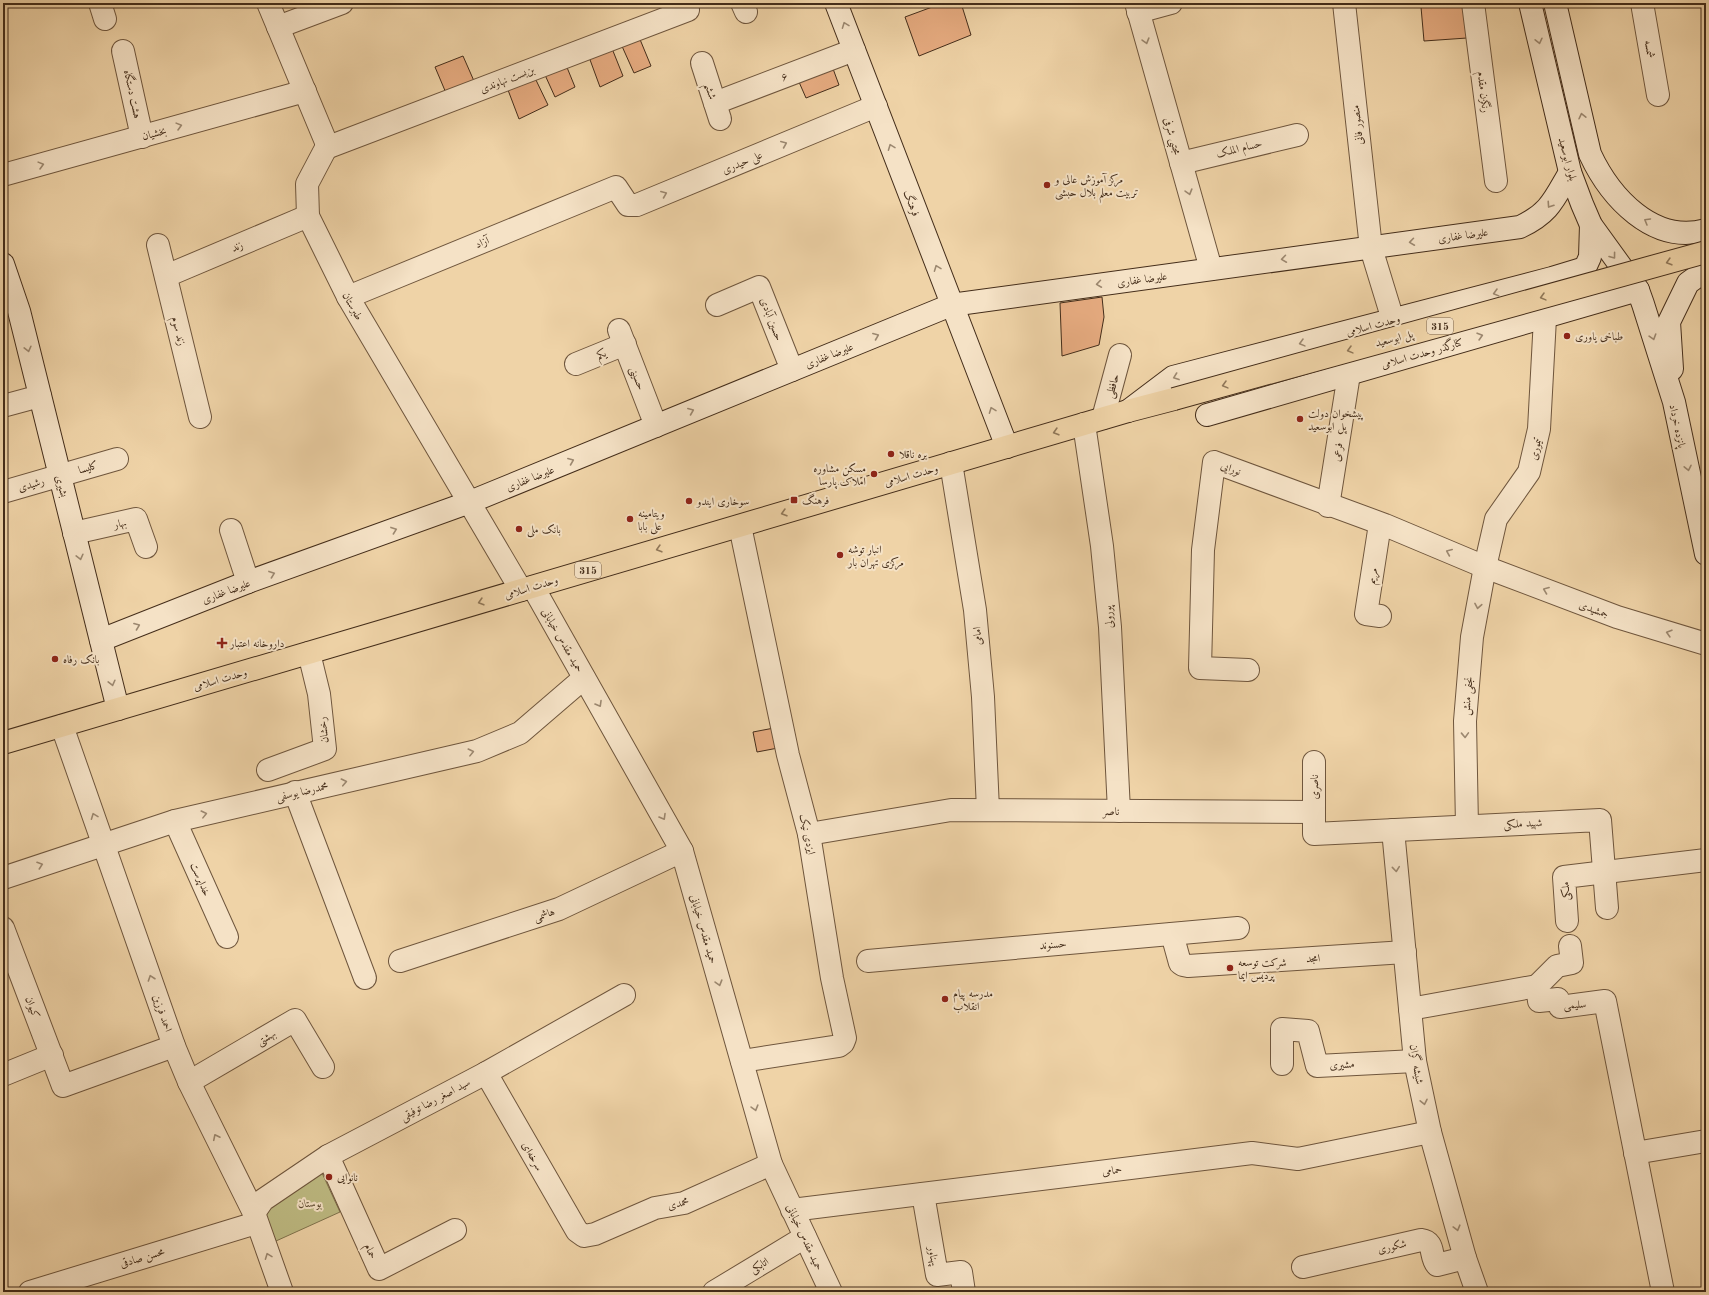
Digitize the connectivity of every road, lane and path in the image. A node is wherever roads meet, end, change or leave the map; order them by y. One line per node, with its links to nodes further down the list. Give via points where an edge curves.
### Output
1 (268, 3): 12 (street)
2 (342, 3): 12 (street)
3 (836, 3): 13 (street, فرهنگ, one-way to 3)
4 (1171, 3): 10 (street)
5 (1344, 3): 32 (street, منصور فانی)
6 (1473, 3): 26 (street, رنگزن مقدم)
7 (1530, 3): 24 (street, بلوار ابوسعید, one-way to 24)
8 (1555, 3): 30 (street, بلوار ابوسعید, one-way to 8, via 1665,230 1638,216 1615,195 1600,175 1590,154)
9 (1642, 3): 17 (street, شمسه)
10 (1137, 7): 23 (street, مجتبی شرفی, one-way to 23)
11 (688, 10): 22 (street, بن‌بست نهاوندی)
12 (278, 27): 16 (street)
13 (854, 50): 18 (street, فرهنگ); 19 (street, ۶)
14 (123, 51): 21 (street, هشت دستگاه)
15 (702, 63): 19 (street, ششم)
16 (305, 91): 21 (street, بخشیان, one-way to 16); 22 (street, via 324,136)
17 (1658, 95)
18 (876, 106): 27 (street, علی حیدری, one-way to 18, via 637,205); 42 (street, فرهنگ, one-way to 18)
19 (718, 111)
20 (1297, 135): 23 (street, حسام الملک)
21 (142, 136): 25 (street, بخشیان, one-way to 21)
22 (326, 148): 28 (street, طبرستان, via 307,184)
23 (1181, 163): 35 (street, مجتبی شرفی, one-way to 35)
24 (1570, 172): 29 (street, بلوار ابوسعید); 32 (street, علیرضا غفاری, one-way to 32, via 1548,208 1537,220 1520,227)
25 (3, 175)
26 (1496, 181)
27 (622, 196): 39 (street, آزاد)
28 (308, 216): 37 (street, زند); 39 (street, طبرستان)
29 (1591, 225): 34 (street, via 1590,257); 38 (street, بلوار ابوسعید, one-way to 38)
30 (1703, 238): 51 (main road, پل ابوسعید / 315, one-way to 51, bridge)
31 (158, 245): 37 (street, زند سوم)
32 (1371, 248): 35 (street, علیرضا غفاری, one-way to 35); 44 (street, منصور فانی)
33 (3, 264): 50 (street, بشیری, one-way to 50, via 19,311)
34 (1585, 268): 40 (street, via 1600,275 1605,283 1606,297); 44 (street, وحدت اسلامی, one-way to 44)
35 (1211, 269): 42 (street, علیرضا غفاری, one-way to 42)
36 (1706, 270): 52 (street, via 1688,283 1669,322)
37 (166, 276): 56 (street, زند سوم)
38 (1639, 295): 40 (street, کنارگذر وحدت اسلامی); 52 (street, پانزده خرداد, one-way to 52)
39 (348, 297): 64 (street, طبرستان)
40 (1602, 301): 43 (street, کنارگذر وحدت اسلامی)
41 (717, 305): 48 (street, حسین آبادی, via 759,287)
42 (951, 305): 48 (street, علیرضا غفاری, one-way to 42); 59 (street, فرهنگ, one-way to 42)
43 (1546, 318): 49 (street, کنارگذر وحدت اسلامی, one-way to 43); 72 (street, تیموری, via 1539,429 1529,472 1496,519)
44 (1393, 320): 54 (street, وحدت اسلامی, one-way to 54, via 1173,377)
45 (622, 337): 47 (street, یکم); 58 (street, حسینی)
46 (1120, 355): 57 (street, حافظی)
47 (576, 364)
48 (792, 370): 58 (street, علیرضا غفاری, one-way to 48)
49 (1349, 374): 55 (street, کنارگذر وحدت اسلامی); 65 (street, فرعی)
50 (40, 396): 53 (street); 62 (street, بشیری)
51 (1174, 399): 54 (main road, وحدت اسلامی / 315)
52 (1674, 402): 71 (street, پانزده خرداد, one-way to 71)
53 (3, 406)
54 (1128, 411): 57 (main road, وحدت اسلامی / 315)
55 (1207, 415)
56 (200, 417)
57 (1094, 421): 59 (main road, وحدت اسلامی / 315, one-way to 59); 88 (street, پورولی)
58 (656, 426): 64 (street, علیرضا غفاری, one-way to 58)
59 (1007, 447): 61 (main road, وحدت اسلامی / 315)
60 (117, 458): 62 (street, کلیسا)
61 (951, 463): 67 (main road, وحدت اسلامی / 315, one-way to 67); 87 (street, امامی, via 975,610 983,697)
62 (60, 476): 63 (street, رشیدی); 69 (street, بشیری)
63 (3, 492)
64 (470, 502): 73 (street, علیرضا غفاری, one-way to 64); 74 (street, طبرستان)
65 (1328, 506): 66 (street, نورایی); 79 (street, نورایی, via 1214,462 1203,550 1200,668)
66 (1380, 524): 72 (street, نورایی, one-way to 66); 75 (street, مریم, via 1366,614)
67 (740, 526): 74 (main road, وحدت اسلامی / 315, one-way to 74); 93 (street, ایزدی نیک, via 788,755)
68 (231, 530): 73 (street)
69 (74, 533): 70 (street, بهار, via 136,519); 76 (street, بشیری, one-way to 76)
70 (146, 547)
71 (1706, 554)
72 (1485, 567): 77 (street, جمشیدی, one-way to 72, via 1626,620); 91 (street, نجفی منش, one-way to 91, via 1472,637 1464,721)
73 (248, 582): 76 (street, علیرضا غفاری, one-way to 73)
74 (527, 588): 78 (main road, وحدت اسلامی / 315, one-way to 78); 80 (street, حمید مقدس خیابانی)
75 (1380, 616)
76 (101, 640): 81 (street, بشیری, one-way to 81)
77 (1706, 644)
78 (309, 653): 81 (main road, وحدت اسلامی / 315); 85 (street, رخشان, via 319,694 326,749)
79 (1248, 670)
80 (584, 678): 86 (street, محمدرضا یوسفی, one-way to 80, via 477,751 520,733); 95 (street, حمید مقدس خیابانی, one-way to 95)
81 (118, 709): 82 (main road, وحدت اسلامی / 315)
82 (62, 726): 83 (main road, وحدت اسلامی / 315); 94 (street, احمد فرزین, one-way to 82)
83 (3, 743)
84 (1314, 762): 89 (street, ناصری)
85 (268, 770)
86 (295, 792): 90 (street, محمدرضا یوسفی, one-way to 86); 109 (street)
87 (988, 810): 88 (street, ناصر); 93 (street, ناصر, via 951,810)
88 (1119, 811): 89 (street, ناصر)
89 (1314, 812): 92 (street, via 1314,834)
90 (175, 821): 94 (street, محمدرضا یوسفی); 104 (street, خداپرست)
91 (1467, 826): 92 (street, شهید ملکی); 97 (street, شهید ملکی, via 1600,820)
92 (1393, 830): 106 (street, شیشه گران, one-way to 106)
93 (810, 834): 116 (street, ایزدی نیک, via 832,978 845,1038 838,1046)
94 (105, 844): 98 (street, محمدرضا یوسفی, one-way to 94); 113 (street, احمد فرزین, one-way to 94)
95 (682, 851): 107 (street, هاشمی, via 559,909); 116 (street, حمید مقدس خیابانی, one-way to 116)
96 (1706, 860): 97 (street)
97 (1604, 873): 99 (street, شهید ملکی); 100 (street, ملکی, via 1564,877)
98 (3, 878)
99 (1607, 908)
100 (1567, 921)
101 (3, 928): 114 (street, کیوان)
102 (1238, 928): 103 (street, حسنوند)
103 (1172, 934): 106 (street, امجد, via 1183,966); 108 (street, حسنوند)
104 (226, 937)
105 (1570, 946): 110 (street, via 1572,964 1557,966)
106 (1404, 952): 112 (street, شیشه گران)
107 (400, 961)
108 (868, 961)
109 (365, 978)
110 (1537, 986): 112 (street); 124 (street, سلیمی, via 1539,1001 1558,999 1560,1007 1604,1001)
111 (624, 995): 119 (street, سید اصغر رضا توفیقی)
112 (1410, 1009): 115 (street, شیشه گران)
113 (174, 1046): 114 (street, کیوان, via 62,1086); 121 (street, احمد فرزین)
114 (52, 1055): 120 (street)
115 (1415, 1060): 117 (street, مشیری, via 1317,1066 1308,1031 1282,1029); 122 (street, شیشه گران, one-way to 122)
116 (742, 1061): 126 (street, حمید مقدس خیابانی, one-way to 126)
117 (1282, 1064)
118 (323, 1067): 121 (street, بهشتی, via 295,1020)
119 (486, 1073): 125 (street, سید اصغر رضا توفیقی); 131 (street, سرخه‌ای, via 577,1231)
120 (3, 1075)
121 (189, 1082): 129 (street, احمد فرزین, one-way to 121)
122 (1430, 1132): 127 (street, حمامی, via 1298,1159 1252,1153); 133 (street, شیشه گران, one-way to 133)
123 (1706, 1141): 124 (street)
124 (1635, 1152): 141 (street, سلیمی)
125 (328, 1156): 129 (street, سید اصغر رضا توفیقی, via 263,1200); 130 (street, حمام, via 379,1269)
126 (771, 1164): 128 (street, حمید مقدس خیابانی); 131 (street, محمدی, via 684,1203 655,1208 595,1234)
127 (924, 1194): 128 (street, حمامی); 139 (street, پهناور, via 938,1275 961,1272)
128 (792, 1210): 132 (street, حمید مقدس خیابانی)
129 (255, 1218): 135 (street, محسن صادقی); 136 (street, احمد فرزین, one-way to 129)
130 (455, 1230)
131 (584, 1236)
132 (805, 1237): 137 (street, اتابکی); 138 (street, حمید مقدس خیابانی)
133 (1465, 1258): 134 (street, شکوری, via 1437,1264 1434,1262 1430,1244 1426,1240 1421,1240); 140 (street, شیشه گران)
134 (1303, 1267)
135 (38, 1291)
136 (282, 1292)
137 (714, 1292)
138 (831, 1292)
139 (964, 1292)
140 (1477, 1292)
141 (1663, 1292)

